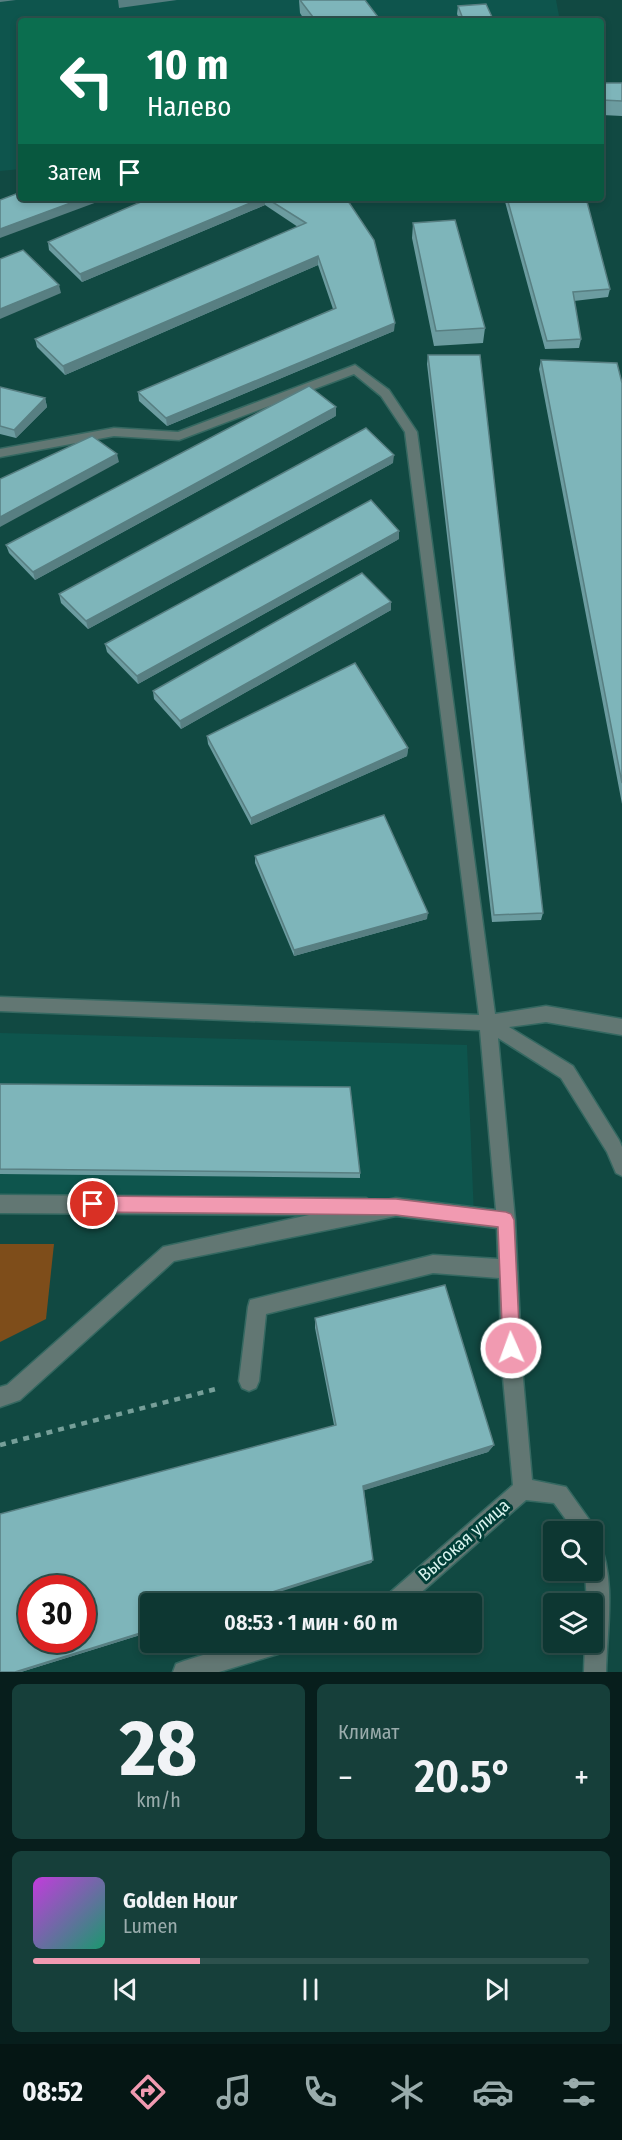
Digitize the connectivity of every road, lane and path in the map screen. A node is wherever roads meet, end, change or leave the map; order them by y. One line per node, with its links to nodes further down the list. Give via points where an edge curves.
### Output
1 (0, 453): 3 (street, Высокая улица, via 114,432 179,436 355,369 386,393 411,432)
2 (0, 1004): 3 (street)
3 (488, 1023): 4 (street, via 546,1014); 5 (street, via 567,1072); 8 (street, Высокая улица)
4 (622, 1026)
5 (622, 1167)
6 (0, 1204): 7 (street)
7 (396, 1207): 8 (street); 11 (street, via 169,1253 13,1394)
8 (506, 1220): 9 (street, Высокая улица)
9 (508, 1269): 10 (street, via 433,1264 257,1306); 13 (street, Высокая улица)
10 (249, 1381): 12 (path)
11 (0, 1397)
12 (0, 1445)
13 (523, 1489): 14 (street, via 559,1494); 16 (street, Высокая улица)
14 (580, 1521)
15 (598, 1581): 19 (street)
16 (405, 1593)
17 (245, 1653): 18 (street)
18 (184, 1672)
19 (595, 1672)

